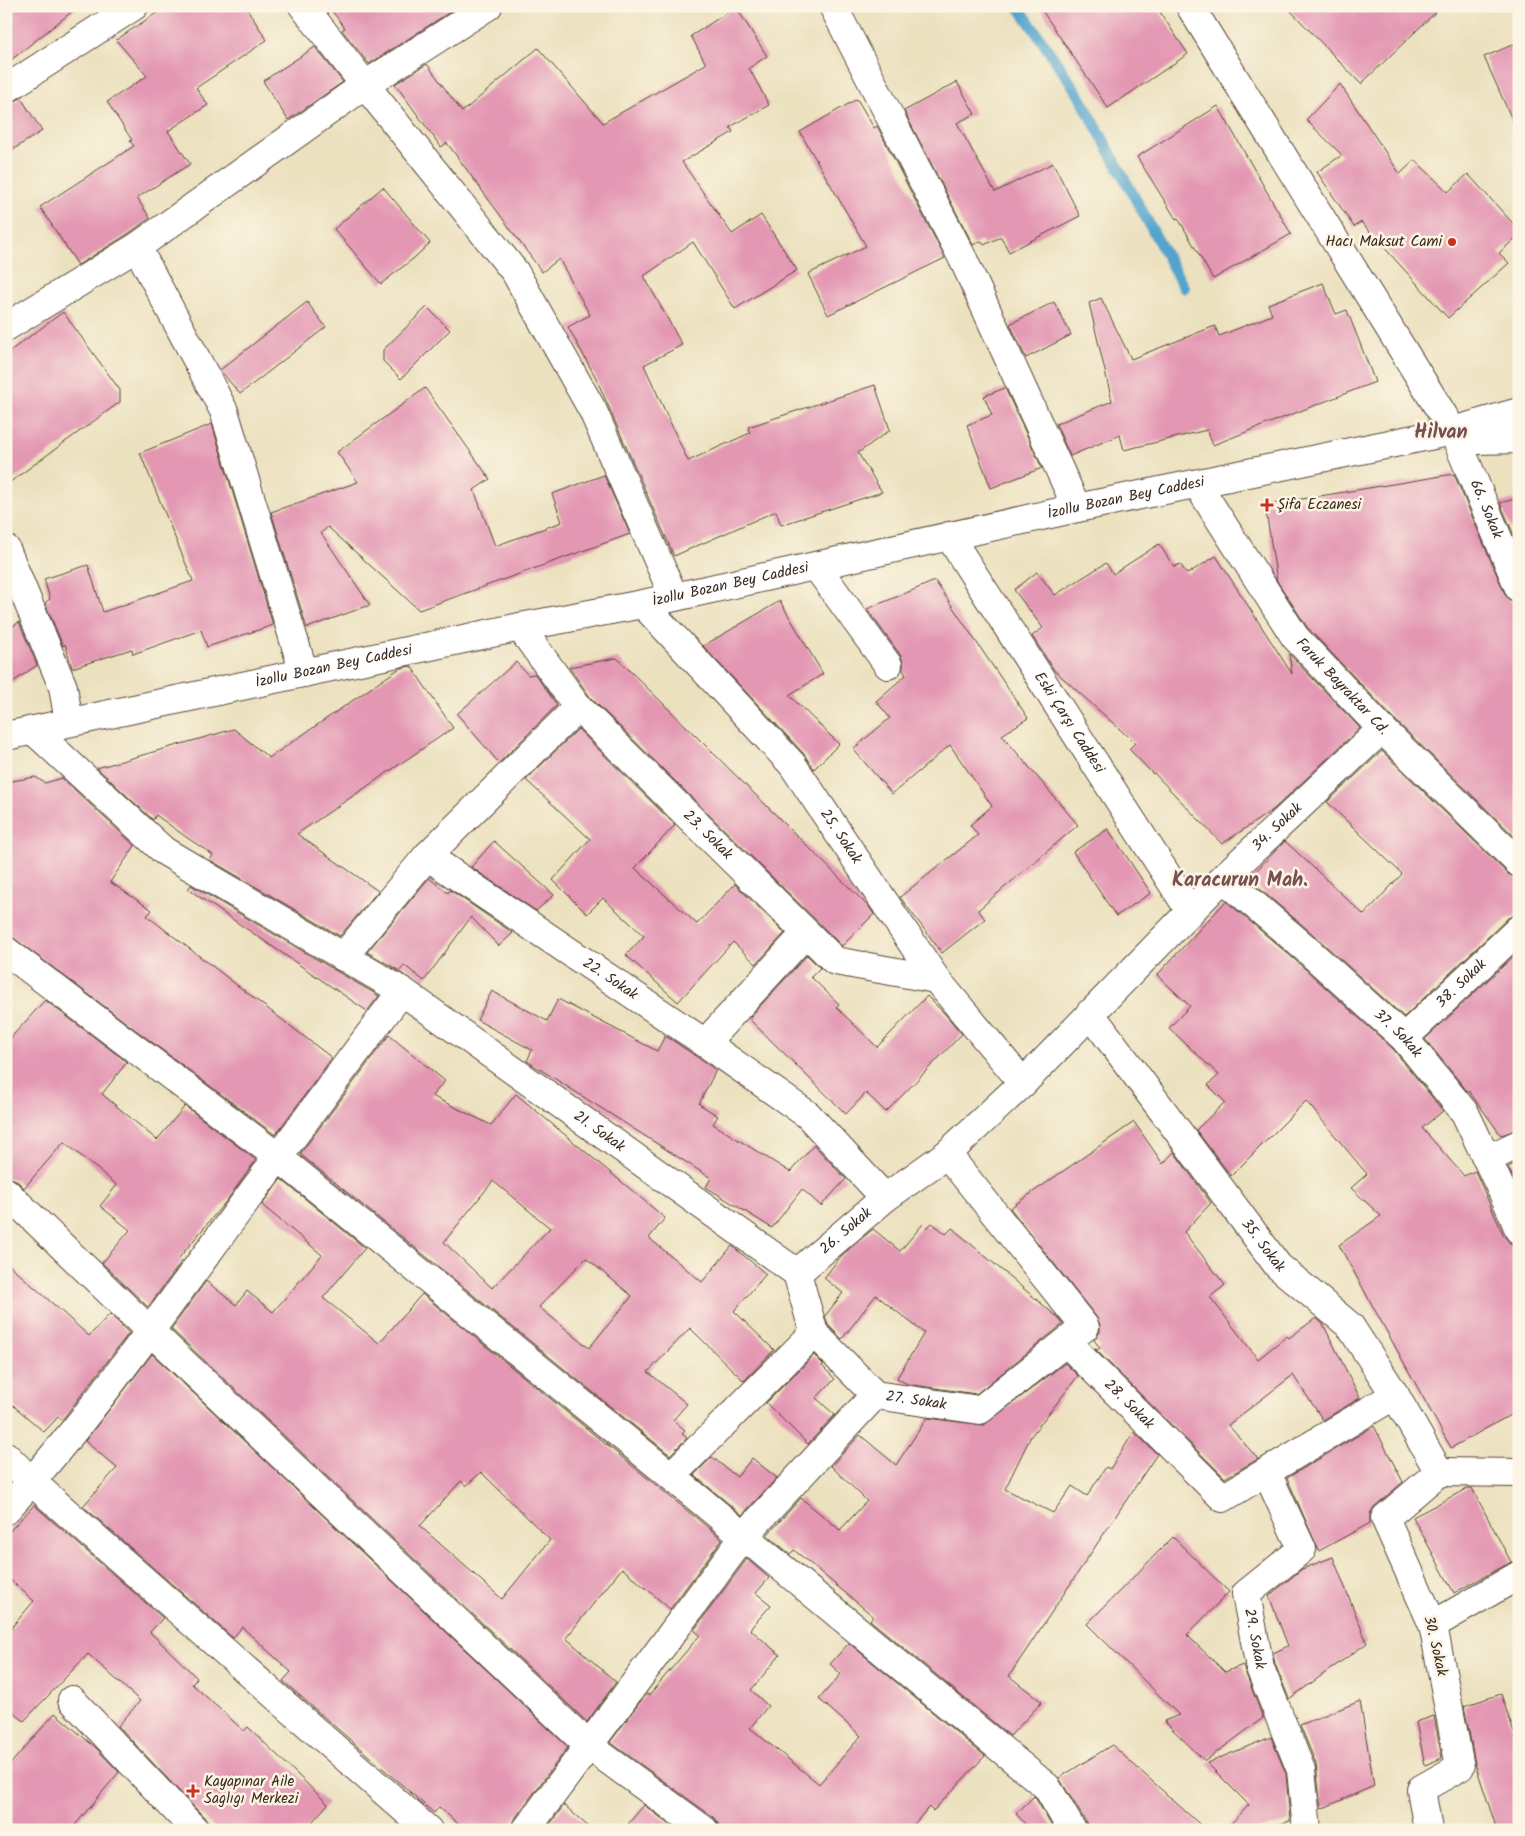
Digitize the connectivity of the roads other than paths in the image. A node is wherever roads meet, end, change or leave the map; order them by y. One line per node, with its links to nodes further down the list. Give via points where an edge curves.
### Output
1 (134, 6): 7 (street)
2 (303, 6): 6 (street)
3 (488, 6): 6 (street)
4 (834, 6): 14 (street, via 964,261)
5 (1195, 8): 11 (street, 66. Sokak)
6 (365, 84): 8 (street); 19 (street, via 515,272 593,410)
7 (6, 89)
8 (138, 247): 9 (street); 23 (street, via 224,411)
9 (6, 327)
10 (1519, 412): 11 (street, İzollu Bozan Bey Caddesi)
11 (1453, 431): 12 (street, via 1476,440); 13 (street, İzollu Bozan Bey Caddesi); 18 (street, 66. Sokak)
12 (1519, 439)
13 (1197, 484): 14 (street, İzollu Bozan Bey Caddesi); 26 (street, Faruk Bayraktar Cd., via 1295,637)
14 (1077, 508): 15 (street, İzollu Bozan Bey Caddesi)
15 (949, 536): 17 (street, İzollu Bozan Bey Caddesi); 32 (street, Eski Çarşı Caddesi)
16 (6, 549): 25 (street, via 63,687)
17 (816, 566): 19 (street, İzollu Bozan Bey Caddesi); 22 (street)
18 (1519, 588)
19 (674, 597): 20 (street, İzollu Bozan Bey Caddesi)
20 (643, 604): 21 (street, İzollu Bozan Bey Caddesi); 37 (street, 25. Sokak, via 792,764)
21 (520, 627): 23 (street, İzollu Bozan Bey Caddesi); 24 (street, 23. Sokak)
22 (888, 665)
23 (304, 673): 25 (street, İzollu Bozan Bey Caddesi)
24 (578, 707): 29 (street); 34 (street, 23. Sokak)
25 (69, 722): 27 (street, İzollu Bozan Bey Caddesi)
26 (1382, 729): 30 (street, Faruk Bayraktar Cd.); 31 (street, 34. Sokak)
27 (33, 730): 28 (street, İzollu Bozan Bey Caddesi); 36 (street, 21. Sokak, via 164,851)
28 (6, 736)
29 (427, 856): 36 (street); 41 (street, 22. Sokak)
30 (1519, 863)
31 (1222, 878): 32 (street, 34. Sokak); 40 (street, 37. Sokak)
32 (1190, 911): 39 (street, 34. Sokak)
33 (1519, 929): 40 (street, 38. Sokak)
34 (806, 933): 37 (street, 23. Sokak, via 835,961); 41 (street)
35 (6, 951): 45 (street)
36 (343, 957): 38 (street, 21. Sokak)
37 (936, 979): 42 (street, 25. Sokak)
38 (402, 991): 45 (street); 50 (street, 21. Sokak)
39 (1090, 1013): 42 (street, 26. Sokak); 55 (street, 35. Sokak, via 1278,1266 1350,1326)
40 (1404, 1038): 46 (street, 37. Sokak, via 1465,1113)
41 (706, 1043): 48 (street, 22. Sokak, via 808,1115)
42 (1023, 1083): 44 (street, 26. Sokak)
43 (1519, 1144): 46 (street)
44 (947, 1154): 48 (street, 26. Sokak); 53 (street, via 1085,1327)
45 (278, 1156): 51 (street); 60 (street)
46 (1487, 1159): 49 (street, 37. Sokak)
47 (6, 1192): 51 (street)
48 (885, 1198): 50 (street, 26. Sokak)
49 (1519, 1230)
50 (797, 1273): 52 (street)
51 (150, 1331): 61 (street); 67 (street)
52 (814, 1333): 54 (street); 60 (street)
53 (1066, 1342): 54 (street, 27. Sokak, via 980,1410); 58 (street, 28. Sokak, via 1223,1498)
54 (875, 1395): 63 (street, 27. Sokak)
55 (1395, 1395): 57 (street, 35. Sokak); 58 (street, 28. Sokak)
56 (6, 1456): 61 (street)
57 (1439, 1472): 59 (street); 65 (street, 30. Sokak, via 1385,1518)
58 (1267, 1473): 73 (street, 29. Sokak, via 1302,1549 1246,1594 1260,1668 1302,1770)
59 (1519, 1473)
60 (671, 1476): 63 (street)
61 (32, 1482): 62 (street); 69 (street)
62 (6, 1510)
63 (744, 1536): 67 (street, 27. Sokak); 72 (street, via 1047,1787)
64 (1519, 1575): 65 (street)
65 (1434, 1625): 74 (street, 30. Sokak, via 1460,1767 1421,1788)
66 (72, 1700): 68 (street)
67 (589, 1746): 70 (street, 27. Sokak); 71 (street)
68 (195, 1830)
69 (428, 1830)
70 (526, 1830)
71 (704, 1830)
72 (1072, 1830)
73 (1307, 1830)
74 (1428, 1830)

